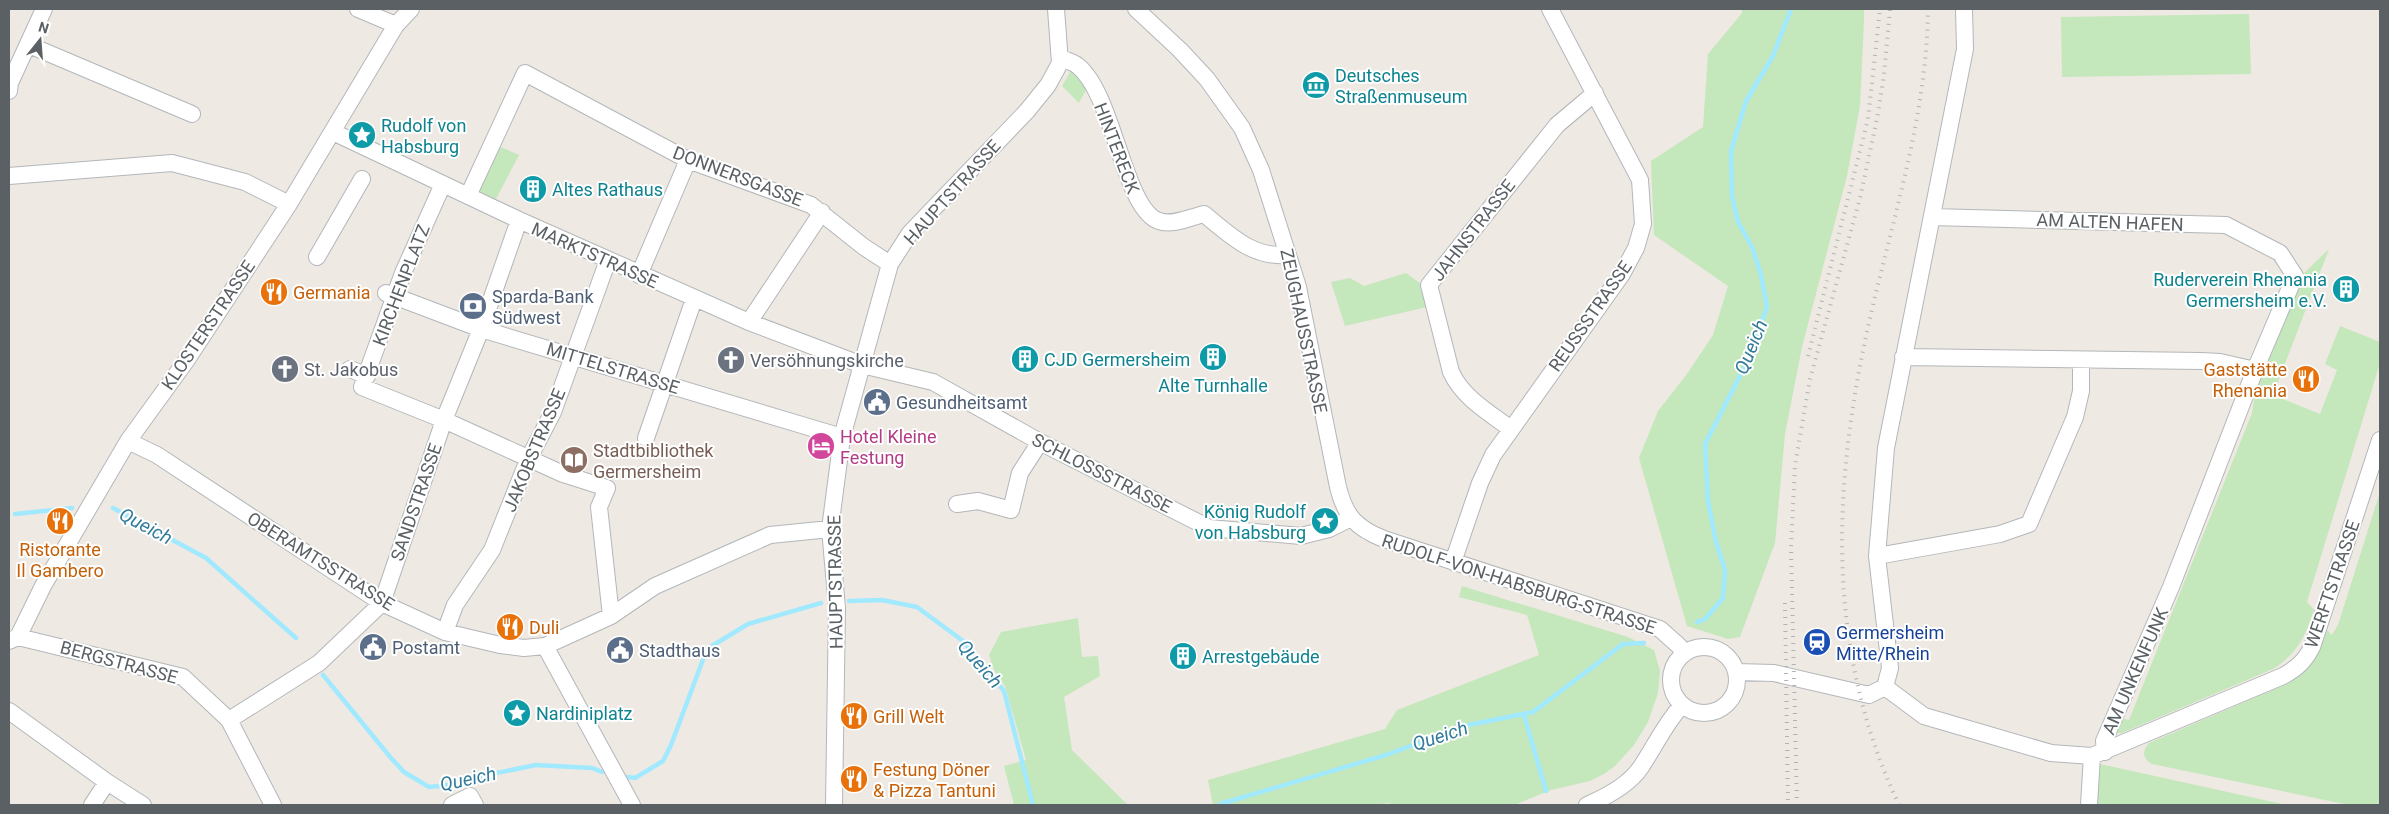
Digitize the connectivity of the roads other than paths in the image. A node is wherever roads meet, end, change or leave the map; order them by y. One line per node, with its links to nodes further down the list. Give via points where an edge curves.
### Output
1 (44, 9): 9 (street)
2 (358, 9): 8 (street)
3 (410, 9): 8 (street, KLOSTERSTRASSE)
4 (1056, 9): 10 (street, HAUPTSTRASSE)
5 (1136, 9): 26 (street, ZEUGHAUSSTRASSE, via 1207,79 1242,128 1261,170)
6 (1550, 9): 12 (street, REUSSSTRASSE)
7 (1964, 9): 22 (street, via 1965,50)
8 (396, 25): 14 (street, KLOSTERSTRASSE)
9 (29, 45): 11 (street); 13 (street)
10 (1060, 58): 26 (street, HINTERECK, via 1077,65 1087,77 1120,148 1134,193 1150,216 1165,223 1204,214 1252,250 1271,256); 28 (street, HAUPTSTRASSE, via 1048,85 1027,111 910,233)
11 (9, 86)
12 (1595, 92): 43 (street, REUSSSTRASSE, via 1640,180 1643,224 1636,248 1622,274); 43 (street, JAHNSTRASSE, via 1557,125 1429,285 1456,383)
13 (192, 114)
14 (333, 132): 18 (street, MARKTSTRASSE); 20 (street, KLOSTERSTRASSE)
15 (688, 160): 19 (street, DONNERSGASSE, via 525,73); 21 (street, DONNERSGASSE, via 811,205); 29 (street)
16 (9, 176): 20 (street, via 172,163 245,182)
17 (362, 179): 24 (street)
18 (443, 184): 19 (street, MARKTSTRASSE); 30 (street, KIRCHENPLATZ)
19 (468, 196): 23 (street, MARKTSTRASSE)
20 (289, 204): 47 (street, KLOSTERSTRASSE, via 186,361)
21 (822, 212): 28 (street, DONNERSGASSE); 32 (street)
22 (1932, 217): 25 (street, AM ALTEN HAFEN, via 2226,225); 35 (street)
23 (519, 220): 27 (street, MARKTSTRASSE); 33 (street, SANDSTRASSE)
24 (321, 252)
25 (2280, 253): 39 (street, AM UNKENFUNK, via 2295,276)
26 (1288, 255): 51 (street, ZEUGHAUSSTRASSE, via 1298,288 1339,492)
27 (608, 260): 29 (street, MARKTSTRASSE); 34 (street, JAKOBSTRASSE)
28 (890, 264): 37 (street, HAUPTSTRASSE)
29 (639, 275): 31 (street, MARKTSTRASSE)
30 (390, 295): 33 (street, MITTELSTRASSE); 40 (street, KIRCHENPLATZ)
31 (694, 299): 32 (street, MARKTSTRASSE); 41 (street)
32 (748, 322): 37 (street, MARKTSTRASSE)
33 (481, 329): 34 (street, MITTELSTRASSE); 42 (street, SANDSTRASSE)
34 (572, 356): 41 (street, MITTELSTRASSE); 49 (street, JAKOBSTRASSE, via 553,412)
35 (1903, 357): 36 (street); 53 (street, via 1886,448)
36 (2081, 361): 39 (street, via 2201,361); 53 (street, via 2081,391 2075,417 2029,524 2000,534)
37 (862, 365): 44 (street, HAUPTSTRASSE); 48 (street, SCHLOSSSTRASSE, via 933,382)
38 (350, 369): 40 (street)
39 (2256, 370): 66 (street, AM UNKENFUNK, via 2171,587)
40 (365, 382): 42 (street)
41 (666, 384): 44 (street, MITTELSTRASSE); 45 (street)
42 (444, 420): 49 (street); 55 (street, SANDSTRASSE)
43 (1511, 429): 54 (street, REUSSSTRASSE, via 1486,466)
44 (842, 437): 52 (street, HAUPTSTRASSE)
45 (646, 438)
46 (2380, 440): 66 (street, WERFTSTRASSE, via 2312,647 2298,668)
47 (128, 442): 55 (street, OBERAMTSSTRASSE, via 157,455); 58 (street, KLOSTERSTRASSE)
48 (1040, 442): 50 (street, via 1020,474 1011,510 978,501); 51 (street, SCHLOSSSTRASSE, via 1209,528 1301,536 1329,529)
49 (528, 460): 56 (street, via 608,488 599,507); 57 (street, JAKOBSTRASSE, via 492,550 455,605)
50 (957, 504)
51 (1351, 518): 54 (street, RUDOLF-VON-HABSBURG-STRASSE, via 1372,535)
52 (830, 529): 56 (street, OBERAMTSSTRASSE, via 770,536 655,586); 74 (street, HAUPTSTRASSE, via 837,608)
53 (1877, 556): 62 (street, via 1890,668)
54 (1453, 562): 60 (street, RUDOLF-VON-HABSBURG-STRASSE, via 1650,625 1660,629)
55 (382, 602): 57 (street, OBERAMTSSTRASSE); 65 (street, SANDSTRASSE, via 319,664)
56 (611, 616): 59 (street, OBERAMTSSTRASSE)
57 (445, 632): 59 (street, OBERAMTSSTRASSE, via 500,645)
58 (13, 639): 65 (street, BERGSTRASSE, via 183,677)
59 (546, 646): 73 (street)
60 (1684, 653): 61 (street, via 1706,646 1716,649 1732,662); 63 (street, via 1670,677 1673,692)
61 (1736, 672): 62 (street, via 1774,673 1868,695); 63 (street, via 1734,693 1721,708 1701,712)
62 (1885, 686): 66 (street, via 1924,716 2051,753)
63 (1682, 705): 75 (street, via 1664,727 1640,769 1606,797)
64 (9, 711): 67 (street)
65 (229, 720): 70 (street, BERGSTRASSE)
66 (2098, 754): 76 (street, AM UNKENFUNK)
67 (107, 782): 68 (street); 69 (street)
68 (92, 805)
69 (143, 805)
70 (273, 805)
71 (452, 805): 72 (street, via 470,796)
72 (475, 805)
73 (632, 805)
74 (834, 805)
75 (1587, 805)
76 (2089, 805)

